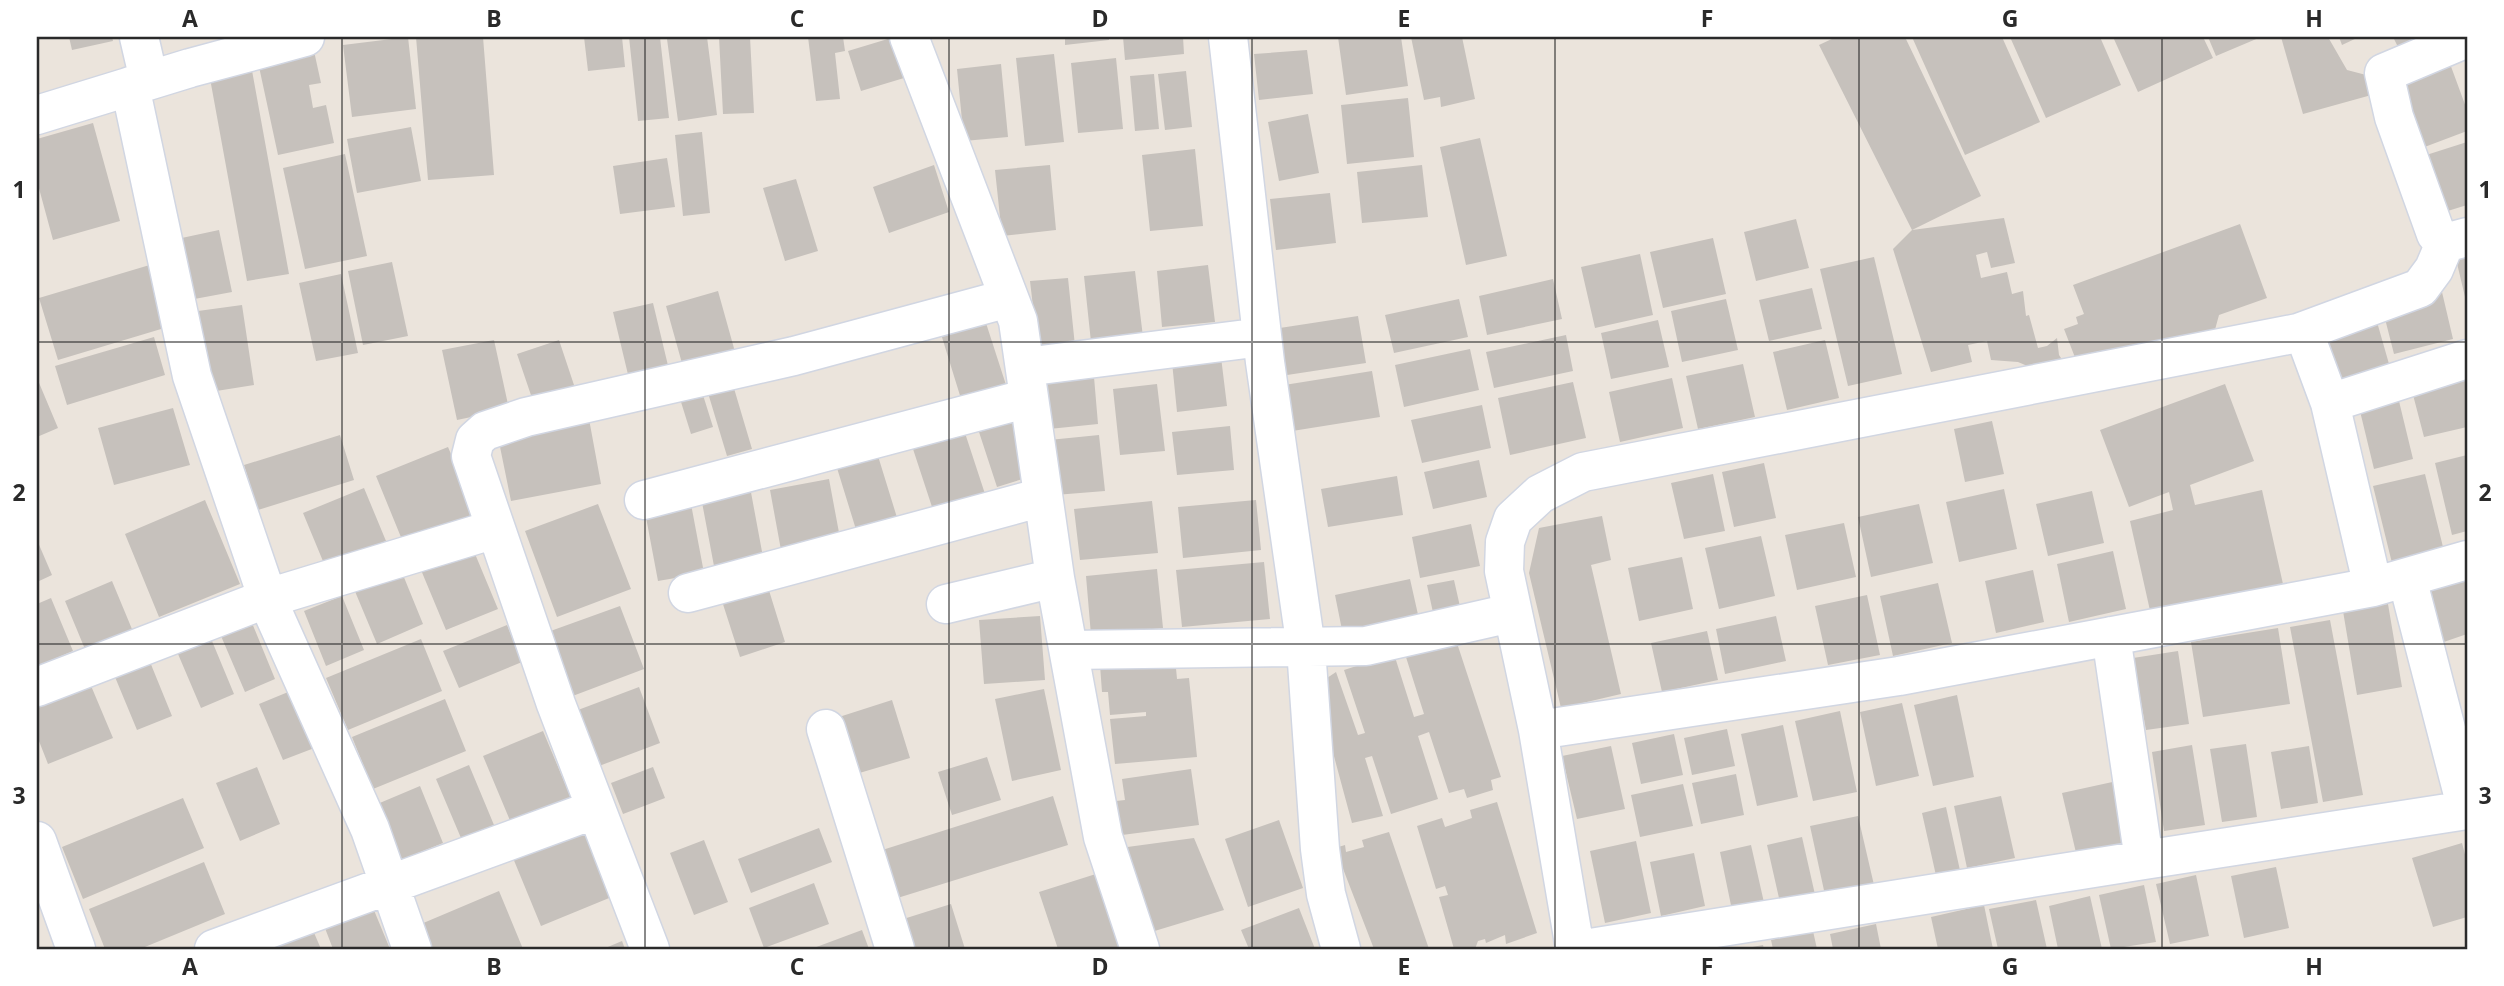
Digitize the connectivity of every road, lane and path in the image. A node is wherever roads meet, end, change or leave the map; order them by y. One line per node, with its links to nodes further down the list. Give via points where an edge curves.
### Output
1 (139, 37): 6 (street)
2 (306, 37): 6 (street)
3 (909, 37): 9 (street)
4 (1228, 37): 11 (street)
5 (2467, 38): 8 (street, via 2384,73 2394,117 2436,234)
6 (140, 83): 7 (street); 22 (street, via 192,376)
7 (37, 115)
8 (2456, 240): 10 (street, via 2420,288)
9 (1009, 298): 13 (street, via 1018,321); 17 (street, via 485,431 475,440 471,456)
10 (2298, 334): 14 (street, via 2307,341); 24 (street, via 1584,472 1540,494 1513,519 1505,542 1504,571)
11 (1262, 337): 13 (street); 26 (street)
12 (2467, 359): 14 (street)
13 (1027, 383): 15 (street); 16 (street)
14 (2330, 403): 20 (street)
15 (1044, 497): 19 (street); 21 (street)
16 (644, 500)
17 (495, 529): 22 (street); 31 (street)
18 (2467, 560): 20 (street)
19 (1055, 578): 23 (street); 27 (street)
20 (2390, 582): 25 (street); 32 (street)
21 (688, 593)
22 (268, 598): 28 (street); 35 (street, via 370,829)
23 (946, 604)
24 (1511, 613): 26 (street, via 1366,646); 30 (street)
25 (2111, 636): 30 (street, via 1899,676); 34 (street)
26 (1306, 648): 27 (street); 42 (street, via 1320,849)
27 (1069, 650): 41 (street, via 1103,837)
28 (37, 687)
29 (826, 729): 40 (street)
30 (1538, 730): 43 (street)
31 (596, 809): 35 (street); 39 (street)
32 (2467, 810): 34 (street)
33 (37, 841): 36 (street)
34 (2144, 860): 44 (street)
35 (389, 883): 37 (street); 38 (street)
36 (76, 949)
37 (214, 949)
38 (412, 949)
39 (650, 949)
40 (895, 949)
41 (1140, 949)
42 (1341, 949)
43 (1575, 949)
44 (1584, 949)

